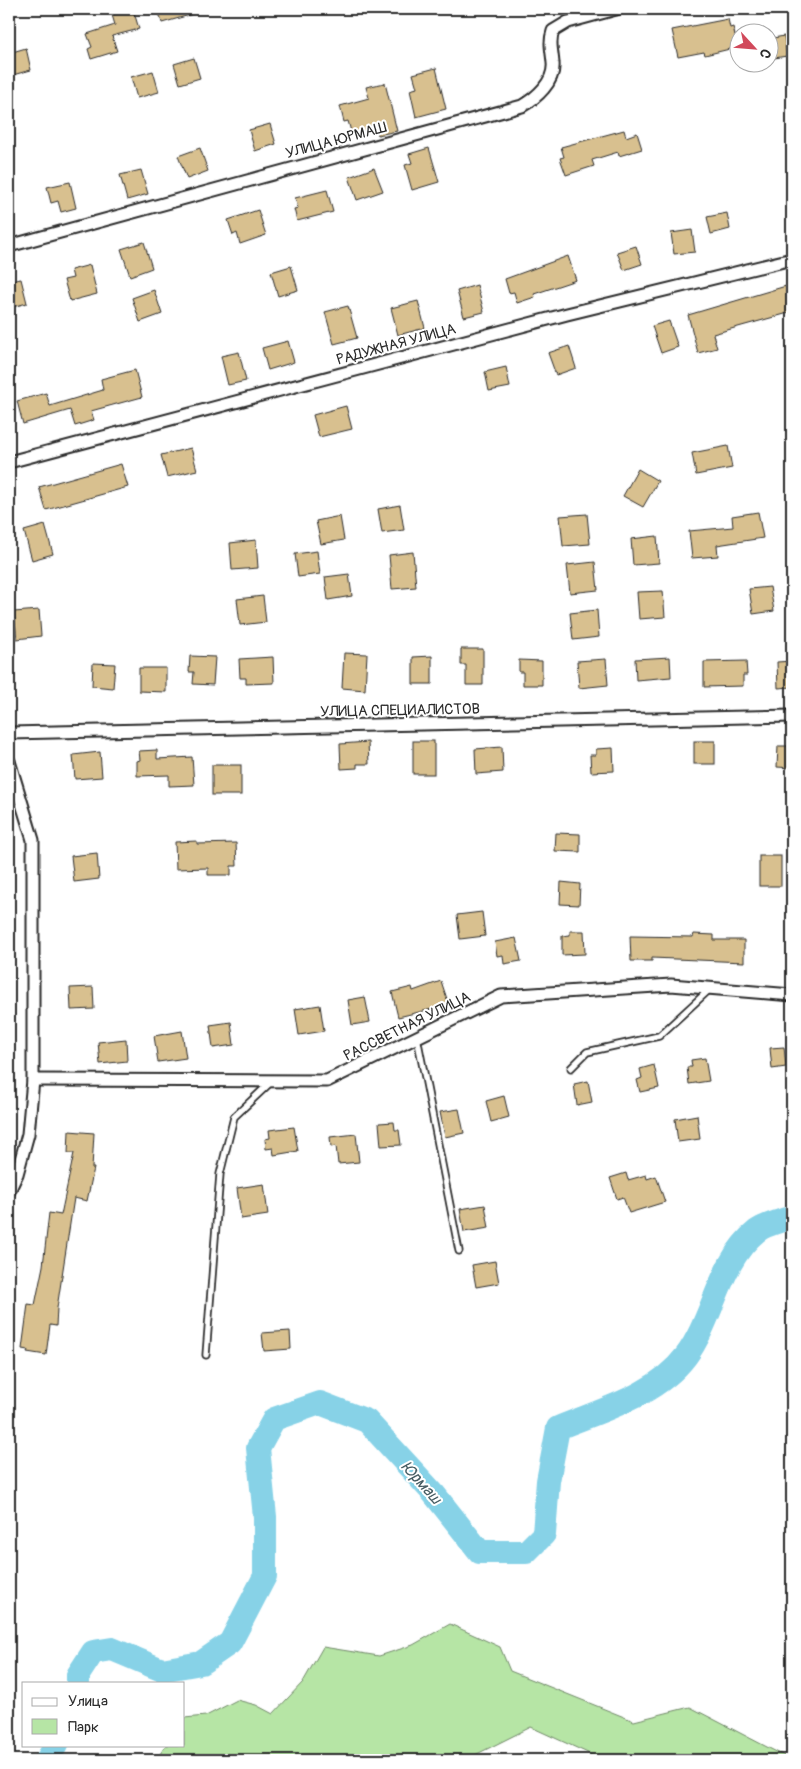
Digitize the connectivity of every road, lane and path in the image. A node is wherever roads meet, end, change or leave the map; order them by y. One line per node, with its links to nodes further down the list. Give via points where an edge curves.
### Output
1 (616, 9): 2 (street, УЛИЦА ЮРМАШ, via 568,22 553,31 549,43 553,65 547,83 536,98 522,106)
2 (9, 246)
3 (792, 259): 4 (street, РАДУЖНАЯ УЛИЦА, via 567,314)
4 (9, 462)
5 (792, 716): 6 (street, УЛИЦА СПЕЦИАЛИСТОВ)
6 (9, 734)
7 (9, 761): 12 (street, via 33,840)
8 (712, 988): 9 (street, РАССВЕТНАЯ УЛИЦА); 10 (street, РАССВЕТНАЯ УЛИЦА, via 672,985 501,996); 11 (lane, via 659,1036 587,1052)
9 (792, 994)
10 (416, 1037): 13 (street, РАССВЕТНАЯ УЛИЦА, via 328,1081); 15 (lane)
11 (571, 1068)
12 (34, 1080): 13 (street, РАССВЕТНАЯ УЛИЦА); 14 (street, via 28,1134)
13 (272, 1082): 16 (lane, via 234,1118 220,1174)
14 (9, 1191)
15 (459, 1251)
16 (206, 1355)

